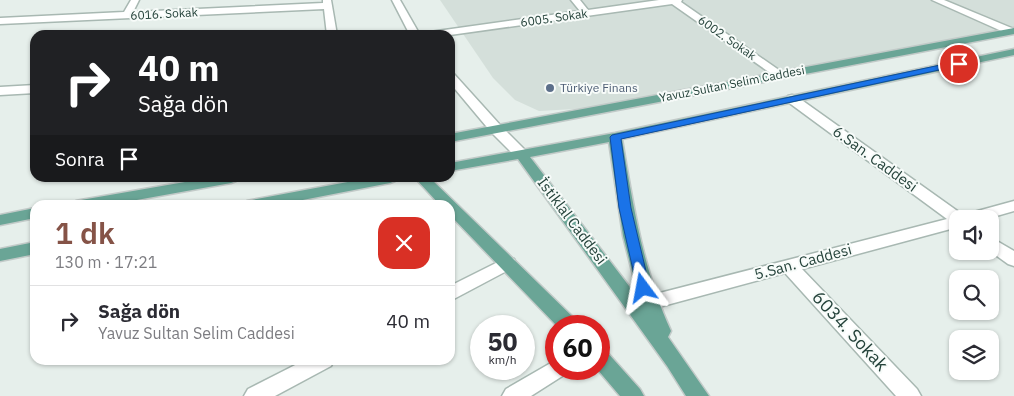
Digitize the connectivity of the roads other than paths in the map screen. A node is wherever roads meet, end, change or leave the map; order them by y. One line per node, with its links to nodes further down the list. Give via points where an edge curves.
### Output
1 (135, 0): 8 (street)
2 (396, 0): 11 (street)
3 (576, 0): 7 (street)
4 (936, 0): 12 (street)
5 (676, 1): 7 (street, 6005. Sokak); 15 (street, 6002. Sokak)
6 (327, 3): 8 (street, 6016. Sokak); 10 (street)
7 (587, 14): 13 (street, 6005. Sokak)
8 (126, 16): 9 (street, 6016. Sokak)
9 (0, 21)
10 (331, 30)
11 (412, 30)
12 (1012, 31): 15 (main road, Yavuz Sultan Selim Caddesi)
13 (455, 32)
14 (1014, 52): 19 (main road, Yavuz Sultan Selim Caddesi)
15 (780, 75): 20 (main road, Yavuz Sultan Selim Caddesi)
16 (455, 82): 20 (street)
17 (30, 89): 18 (street)
18 (0, 91)
19 (792, 99): 22 (main road, Yavuz Sultan Selim Caddesi); 34 (street, 6.San. Caddesi)
20 (496, 129): 21 (main road, Yavuz Sultan Selim Caddesi); 23 (street)
21 (455, 137)
22 (615, 137): 23 (main road, Yavuz Sultan Selim Caddesi); 45 (main road, İstiklal Caddesi, via 625,208)
23 (522, 155): 24 (main road, Yavuz Sultan Selim Caddesi); 47 (main road, İstiklal Caddesi)
24 (455, 166)
25 (209, 182): 28 (main road)
26 (370, 182): 29 (main road)
27 (426, 182): 30 (main road)
28 (109, 200)
29 (278, 200)
30 (444, 200)
31 (1014, 206): 32 (street)
32 (999, 210)
33 (455, 211): 42 (main road)
34 (949, 213)
35 (30, 214): 36 (main road)
36 (0, 220)
37 (949, 222): 43 (street, 5.San. Caddesi)
38 (30, 249): 40 (main road)
39 (999, 249): 41 (street)
40 (0, 255)
41 (1014, 260)
42 (508, 263): 44 (street); 46 (main road)
43 (789, 266): 45 (street, 5.San. Caddesi); 55 (street, 6034. Sokak)
44 (455, 291)
45 (648, 303): 47 (main road, İstiklal Caddesi)
46 (558, 315)
47 (674, 360): 54 (main road, İstiklal Caddesi)
48 (314, 365): 51 (street)
49 (610, 370): 53 (main road)
50 (545, 376): 52 (street)
51 (255, 396)
52 (513, 396)
53 (634, 396)
54 (698, 396)
55 (910, 396)

